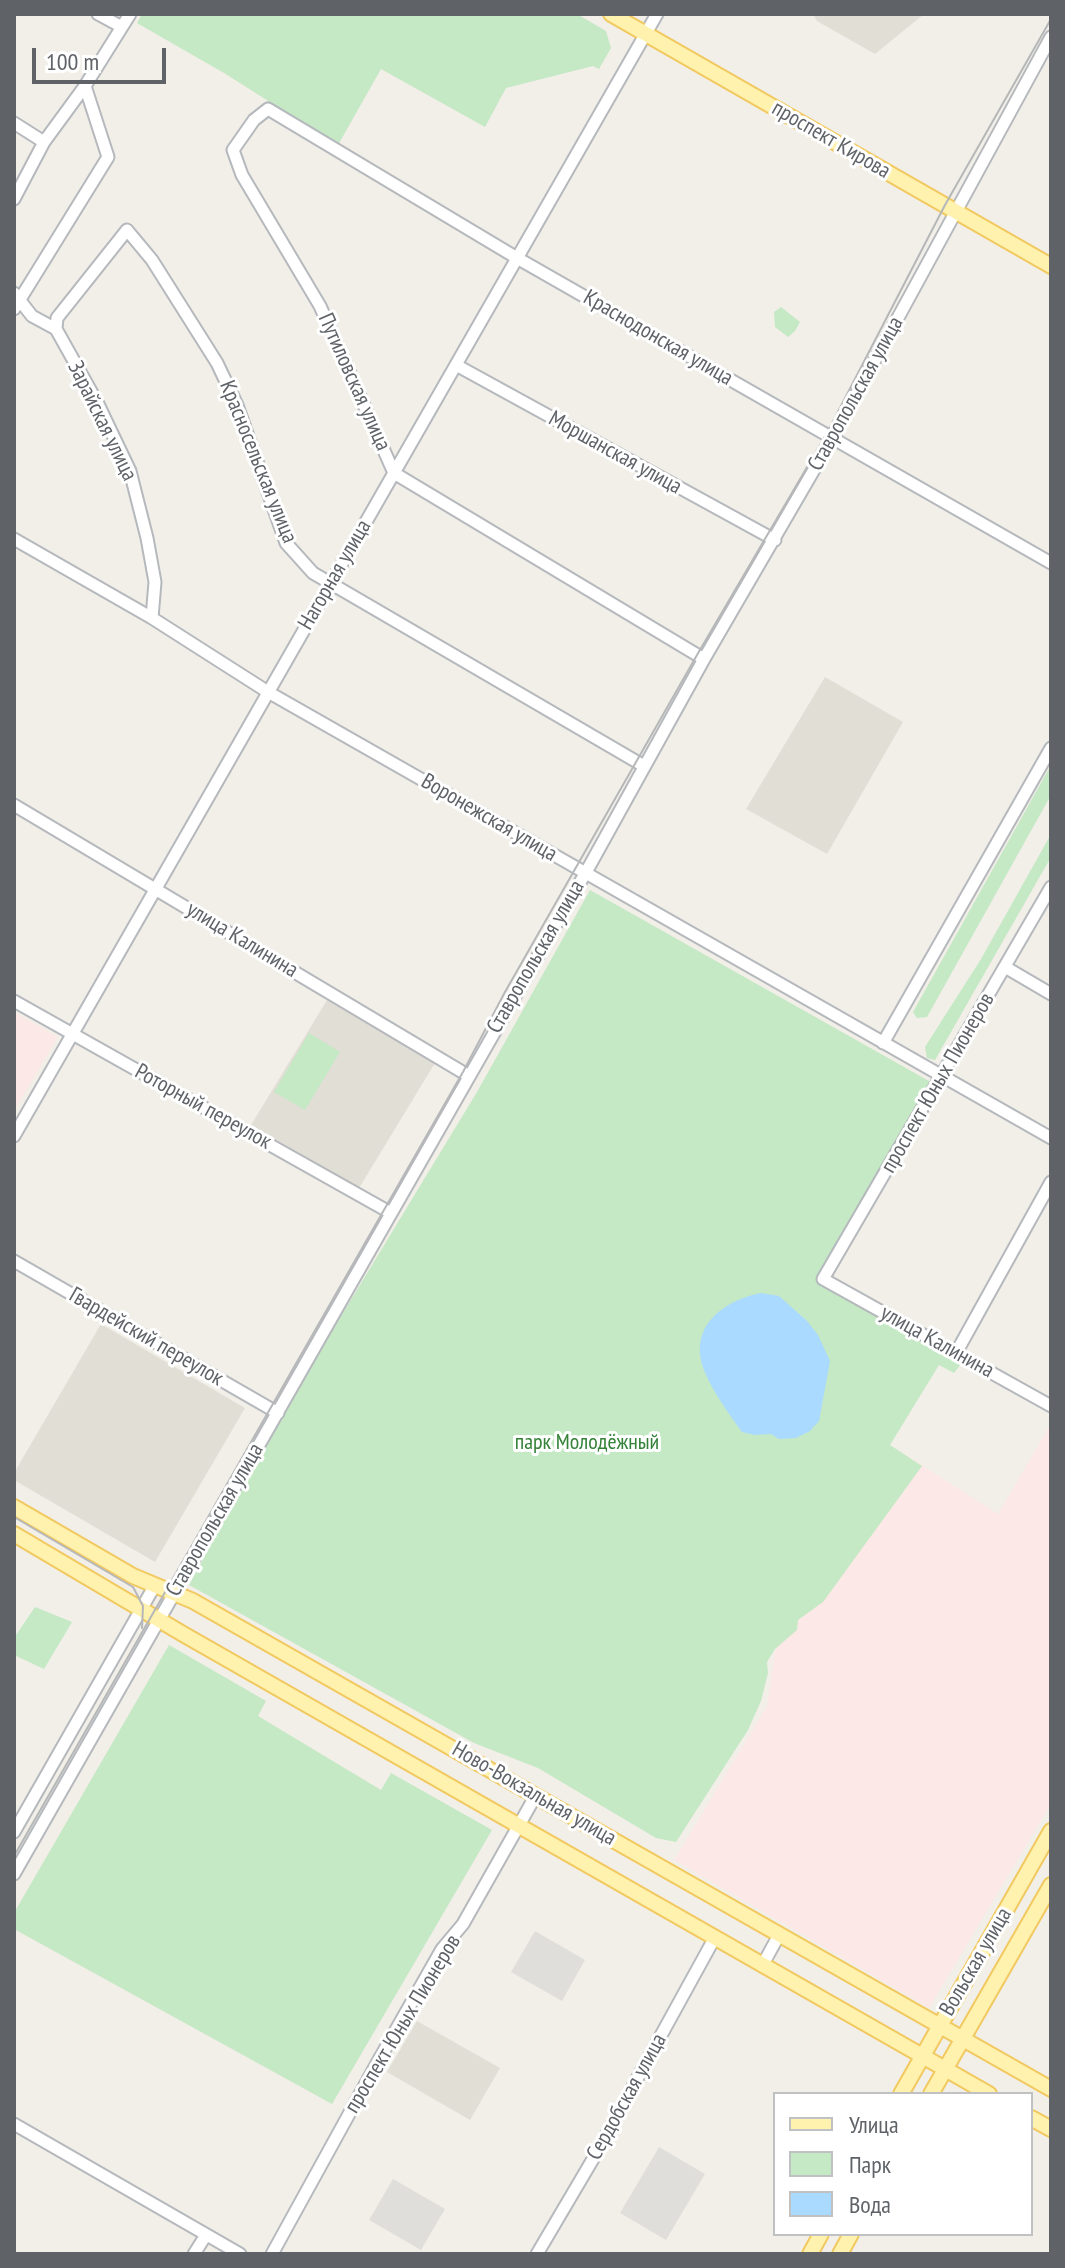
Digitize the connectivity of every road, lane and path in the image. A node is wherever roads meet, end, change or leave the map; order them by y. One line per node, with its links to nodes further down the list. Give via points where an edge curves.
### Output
1 (98, 14): 5 (street)
2 (130, 14): 5 (street)
3 (611, 14): 6 (main road, проспект Кирова)
4 (657, 14): 6 (street, Нагорная улица)
5 (122, 27): 8 (street)
6 (645, 34): 13 (main road, проспект Кирова); 14 (street, Нагорная улица)
7 (1051, 37): 13 (street, Ставропольская улица)
8 (85, 86): 11 (street); 16 (street, via 108,157)
9 (268, 109): 14 (street, Краснодонская улица); 20 (street, Путиловская улица, via 233,150 242,175 320,306)
10 (14, 123): 11 (street)
11 (44, 142): 12 (street)
12 (14, 199)
13 (956, 211): 15 (main road, проспект Кирова); 19 (street, Ставропольская улица)
14 (517, 258): 18 (street, Нагорная улица); 19 (street, Краснодонская улица)
15 (1051, 266)
16 (16, 301): 17 (street, Зарайская улица)
17 (56, 329): 24 (street, Красносельская улица, via 57,318 127,230 217,363 286,543 313,573); 25 (street, Зарайская улица, via 130,471 155,582)
18 (456, 365): 20 (street, Нагорная улица); 22 (street, Моршанская улица)
19 (833, 437): 22 (street, Ставропольская улица); 23 (street, Краснодонская улица)
20 (394, 473): 24 (street, Нагорная улица); 26 (street, Путиловская улица)
21 (14, 539): 25 (street, Воронежская улица)
22 (775, 540): 26 (street, Ставропольская улица)
23 (1051, 563)
24 (332, 581): 27 (street, Нагорная улица); 29 (street, Красносельская улица)
25 (152, 618): 27 (street, Воронежская улица)
26 (704, 659): 29 (street, Ставропольская улица)
27 (268, 692): 31 (street, Воронежская улица); 33 (street, Нагорная улица)
28 (1051, 748): 38 (street)
29 (644, 766): 31 (street, Ставропольская улица)
30 (14, 805): 33 (street, улица Калинина)
31 (585, 873): 38 (street, Воронежская улица); 39 (street, Ставропольская улица)
32 (1051, 887): 34 (street, проспект Юных Пионеров)
33 (156, 888): 37 (street, Нагорная улица); 39 (street, улица Калинина)
34 (1005, 967): 35 (street); 40 (street, проспект Юных Пионеров)
35 (1051, 994)
36 (14, 1001): 37 (street, Роторный переулок)
37 (73, 1034): 41 (street, Нагорная улица); 44 (street, Роторный переулок)
38 (883, 1043): 40 (street, Воронежская улица)
39 (469, 1076): 44 (street, Ставропольская улица)
40 (942, 1077): 42 (street, Воронежская улица); 46 (street, проспект Юных Пионеров)
41 (14, 1136)
42 (1051, 1138)
43 (1051, 1182): 47 (street)
44 (391, 1213): 49 (street, Ставропольская улица)
45 (14, 1261): 49 (street, Гвардейский переулок)
46 (823, 1279): 47 (street, улица Калинина)
47 (956, 1353): 48 (street, улица Калинина)
48 (1051, 1406)
49 (278, 1413): 53 (street, Ставропольская улица)
50 (14, 1507): 52 (main road, Ново-Вокзальная улица)
51 (14, 1534): 54 (main road, Ново-Вокзальная улица)
52 (155, 1585): 53 (main road, Ново-Вокзальная улица); 54 (street, Ставропольская улица)
53 (174, 1592): 55 (street, Ставропольская улица); 56 (main road, Ново-Вокзальная улица)
54 (142, 1609): 55 (main road, Ново-Вокзальная улица); 59 (street, Ставропольская улица)
55 (158, 1619): 57 (main road, Ново-Вокзальная улица); 60 (street, Ставропольская улица)
56 (536, 1795): 57 (street, проспект Юных Пионеров); 62 (main road, Ново-Вокзальная улица)
57 (519, 1826): 63 (main road, Ново-Вокзальная улица); 81 (street, проспект Юных Пионеров, via 463,1924 442,1949)
58 (1051, 1831): 65 (main road, Вольская улица)
59 (14, 1832)
60 (14, 1874)
61 (1051, 1885): 66 (main road, Вольская улица)
62 (779, 1935): 64 (street); 65 (main road, Ново-Вокзальная улица)
63 (714, 1939): 64 (main road, Ново-Вокзальная улица); 82 (street, Сердобская улица)
64 (762, 1966): 67 (main road, Ново-Вокзальная улица)
65 (939, 2027): 66 (main road, Ново-Вокзальная улица); 67 (main road, Вольская улица)
66 (962, 2040): 68 (main road, Вольская улица); 69 (main road, Ново-Вокзальная улица)
67 (922, 2058): 68 (main road, Ново-Вокзальная улица); 70 (main road, Вольская улица)
68 (945, 2070): 71 (main road, Вольская улица); 72 (main road, Ново-Вокзальная улица)
69 (1051, 2089)
70 (902, 2092)
71 (932, 2092)
72 (985, 2092)
73 (1033, 2119): 75 (main road)
74 (14, 2124): 76 (street)
75 (1051, 2129)
76 (206, 2235): 79 (street); 80 (street)
77 (820, 2236): 83 (main road)
78 (850, 2236): 84 (main road)
79 (194, 2254)
80 (240, 2254)
81 (272, 2254)
82 (537, 2254)
83 (810, 2254)
84 (840, 2254)

